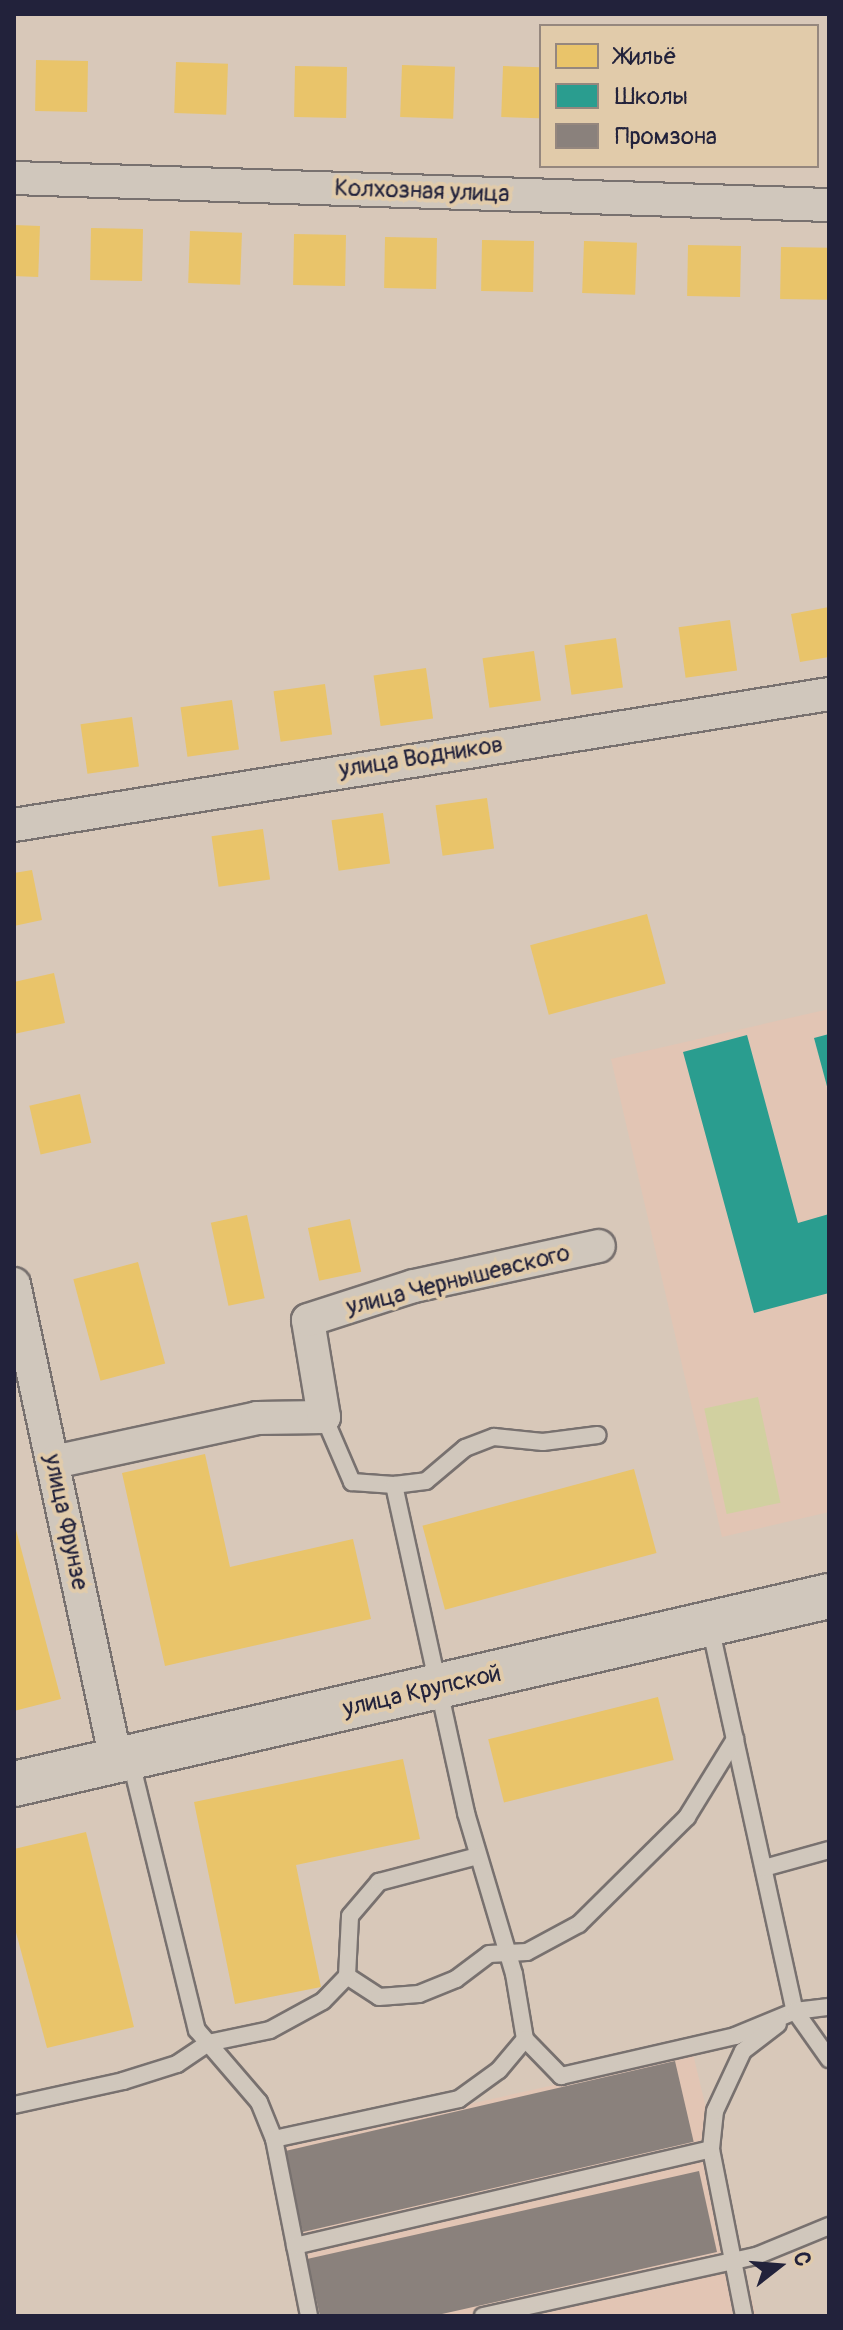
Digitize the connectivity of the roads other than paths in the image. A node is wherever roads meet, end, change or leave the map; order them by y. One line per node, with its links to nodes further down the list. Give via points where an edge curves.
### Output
1 (14, 178): 2 (street, Колхозная улица)
2 (829, 205)
3 (829, 694): 4 (street, улица Водников)
4 (14, 825)
5 (599, 1246): 8 (street, улица Чернышевского, via 414,1286 308,1320)
6 (14, 1284): 7 (street, улица Фрунзе)
7 (26, 1393): 10 (street, улица Фрунзе)
8 (324, 1417): 10 (street, via 257,1418); 11 (lane, via 352,1482)
9 (598, 1435): 11 (lane, via 543,1442 494,1437 465,1448 426,1481)
10 (54, 1462): 16 (street, улица Фрунзе)
11 (394, 1485): 14 (lane)
12 (829, 1596): 13 (street, улица Крупской)
13 (710, 1625): 14 (street, улица Крупской); 15 (lane)
14 (440, 1687): 16 (street, улица Крупской); 19 (lane)
15 (735, 1739): 20 (lane); 21 (lane, via 687,1817 579,1924 527,1952)
16 (123, 1759): 17 (street, улица Крупской); 26 (lane, via 197,2030)
17 (14, 1784)
18 (829, 1850): 20 (lane)
19 (478, 1856): 21 (lane); 22 (lane, via 379,1882 350,1916)
20 (764, 1868): 24 (lane)
21 (507, 1953): 22 (lane, via 489,1954 456,1979 419,1994 379,1997); 25 (lane)
22 (347, 1976): 26 (lane, via 323,2001 270,2030)
23 (829, 2007): 24 (lane)
24 (795, 2011): 25 (lane, via 735,2036 561,2076); 27 (lane); 30 (lane, via 743,2051 715,2111)
25 (525, 2039): 29 (lane, via 499,2070 459,2099)
26 (208, 2043): 28 (lane, via 177,2064); 29 (lane, via 259,2102)
27 (829, 2059)
28 (14, 2105)
29 (274, 2139): 32 (lane)
30 (711, 2149): 32 (lane); 33 (lane)
31 (829, 2226): 33 (lane)
32 (295, 2246): 34 (lane)
33 (735, 2261): 35 (lane); 36 (lane)
34 (309, 2316)
35 (483, 2316)
36 (744, 2316)

